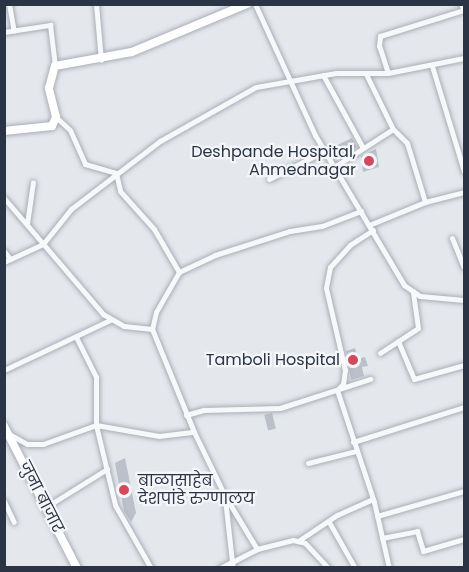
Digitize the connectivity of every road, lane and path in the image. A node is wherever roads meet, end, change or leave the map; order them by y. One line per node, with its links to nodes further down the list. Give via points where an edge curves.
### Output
1 (9, 4): 6 (street)
2 (96, 4): 9 (street)
3 (247, 4): 9 (street, via 171,39)
4 (255, 4): 15 (street)
5 (464, 7): 12 (street, via 380,36 379,46)
6 (14, 31): 7 (street); 10 (street, via 50,25)
7 (4, 32)
8 (465, 58): 11 (street)
9 (101, 60): 10 (street)
10 (55, 66): 16 (street, via 49,88)
11 (432, 66): 12 (street); 22 (street)
12 (388, 73): 13 (street)
13 (366, 74): 14 (street); 17 (street)
14 (323, 75): 15 (street); 19 (street)
15 (288, 80): 20 (street); 23 (street, via 255,87 160,141)
16 (56, 117): 18 (street, via 52,126); 23 (street, via 70,130 85,164)
17 (393, 129): 19 (street); 28 (street, via 407,143)
18 (4, 131)
19 (363, 147): 21 (street)
20 (324, 151): 21 (street); 24 (street)
21 (334, 167): 29 (street)
22 (465, 171)
23 (116, 173): 33 (street, via 71,209); 37 (street, via 120,191 154,229)
24 (269, 179)
25 (33, 182): 30 (street)
26 (465, 192): 28 (street)
27 (4, 198): 30 (street)
28 (425, 202): 31 (street)
29 (361, 211): 31 (street); 37 (street, via 322,226 290,231 215,255)
30 (27, 224): 33 (street)
31 (371, 227): 38 (street, via 404,285); 48 (street, via 330,267 331,322 345,369 343,384)
32 (452, 238): 36 (street)
33 (43, 244): 35 (street); 40 (street, via 103,314)
34 (4, 251): 35 (street)
35 (7, 260)
36 (465, 267)
37 (179, 272): 41 (street, via 156,312)
38 (413, 291): 39 (street, via 420,296); 43 (street, via 417,328)
39 (465, 300)
40 (112, 319): 41 (street, via 124,326); 42 (street)
41 (152, 329): 50 (street)
42 (76, 337): 46 (street); 51 (street, via 96,377)
43 (398, 341): 44 (street); 45 (street, via 414,379)
44 (380, 353)
45 (465, 365)
46 (4, 370)
47 (370, 379): 48 (street)
48 (337, 390): 50 (street, via 280,408 204,410); 54 (street)
49 (465, 407): 54 (street)
50 (186, 415): 53 (street)
51 (96, 425): 52 (street, via 43,444 27,444); 53 (street, via 159,436); 57 (street)
52 (7, 430): 62 (street, जुना बाजार)
53 (194, 432): 59 (street)
54 (353, 442): 55 (street)
55 (356, 450): 56 (street); 60 (street)
56 (308, 463)
57 (107, 469): 62 (street); 72 (street, via 115,505)
58 (465, 491): 63 (street)
59 (225, 496): 69 (street); 70 (street)
60 (373, 499): 63 (street); 65 (street)
61 (4, 501): 64 (street)
62 (46, 507): 71 (street, जुना बाजार)
63 (377, 516): 66 (street)
64 (14, 522)
65 (329, 522): 68 (street); 75 (street)
66 (382, 538): 67 (street, via 417,531 423,550); 76 (street)
67 (465, 540)
68 (298, 542): 69 (street); 74 (street, via 305,543)
69 (257, 549): 70 (street)
70 (233, 565): 73 (street)
71 (77, 567)
72 (151, 567)
73 (220, 567)
74 (328, 567)
75 (355, 567)
76 (389, 567)

